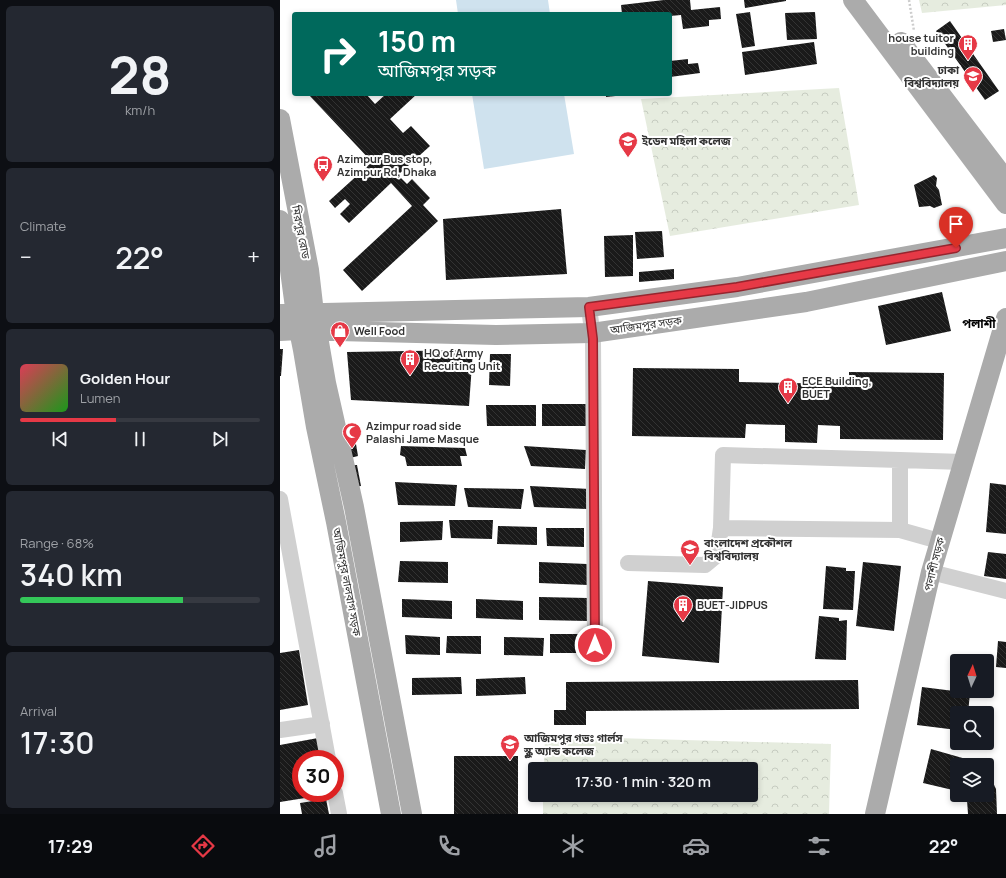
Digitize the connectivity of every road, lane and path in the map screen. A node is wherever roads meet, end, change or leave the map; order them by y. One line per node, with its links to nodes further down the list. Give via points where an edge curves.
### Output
1 (853, 0): 5 (main road)
2 (868, 0): 4 (main road)
3 (280, 118): 11 (main road, মিরপুর রোড, via 308,270)
4 (1006, 180)
5 (1006, 204)
6 (280, 220): 11 (main road, মিরপুর রোড)
7 (1006, 238): 9 (main road, via 737,287)
8 (1006, 261): 12 (main road, আজিমপুর সড়ক, via 806,302)
9 (589, 307): 11 (main road); 12 (street)
10 (1006, 318): 14 (main road, পলাশী সড়ক)
11 (301, 328): 12 (main road, আজিমপুর সড়ক, via 496,335); 28 (main road, আজিমপুর লালবাগ সড়ক, via 316,427); 29 (main road, via 326,383 354,507)
12 (592, 332): 22 (street)
13 (900, 460): 14 (street); 16 (street, via 723,455); 17 (street)
14 (963, 462): 18 (main road, পলাশী সড়ক)
15 (280, 499): 23 (street)
16 (721, 528): 17 (street); 19 (street, via 717,554 705,565)
17 (900, 530): 18 (street)
18 (939, 541): 20 (main road, পলাশী সড়ক)
19 (628, 563)
20 (931, 572): 21 (street); 30 (main road, পলাশী সড়ক)
21 (1006, 591)
22 (595, 645)
23 (322, 724): 24 (street); 25 (street)
24 (280, 730)
25 (326, 750)
26 (337, 802): 27 (street)
27 (339, 814)
28 (391, 814)
29 (412, 814)
30 (875, 814)

